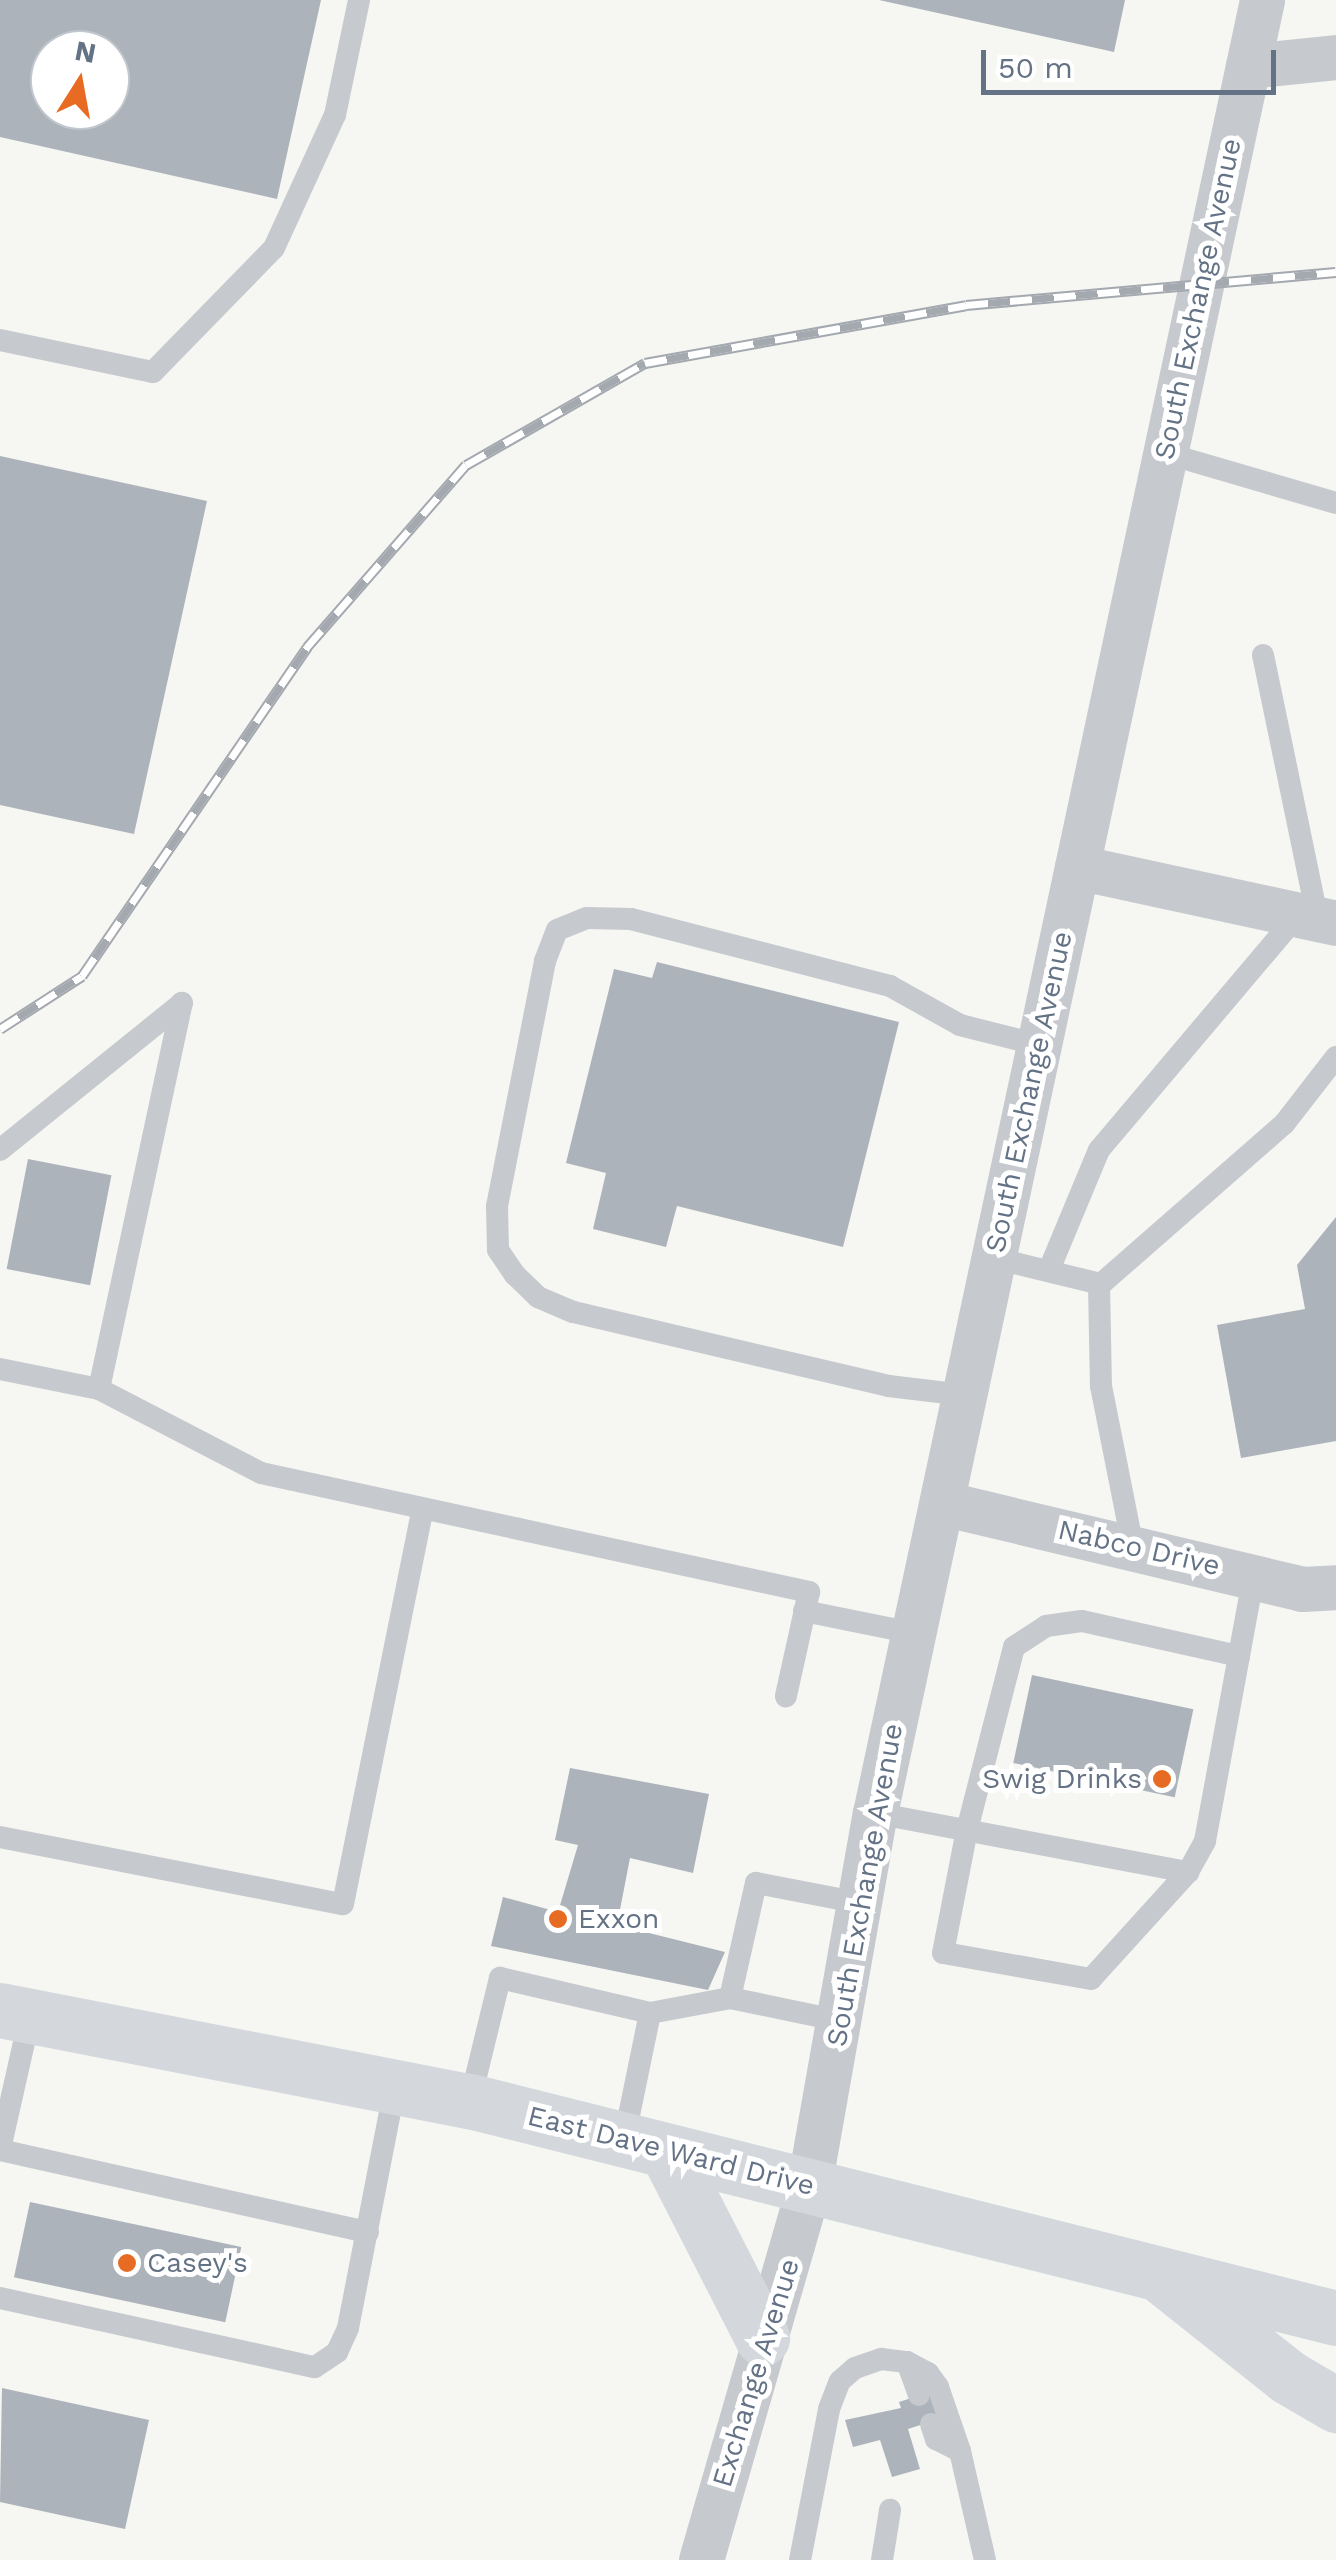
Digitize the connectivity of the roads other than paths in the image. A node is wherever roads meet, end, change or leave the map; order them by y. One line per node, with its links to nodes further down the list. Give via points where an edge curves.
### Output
1 (360, 0): 5 (lane, via 335,115 274,248 153,372)
2 (1262, 0): 4 (street, South Exchange Avenue)
3 (1336, 57): 4 (street)
4 (1248, 66): 6 (street, South Exchange Avenue)
5 (0, 340)
6 (1165, 452): 7 (lane); 9 (street, South Exchange Avenue)
7 (1336, 503)
8 (1263, 656): 10 (lane)
9 (1077, 867): 10 (street); 11 (street, South Exchange Avenue)
10 (1317, 920): 15 (lane, via 1099,1150)
11 (1039, 1045): 14 (street, South Exchange Avenue); 19 (lane, via 960,1025 890,986 630,919 587,918 557,930 545,961 497,1206 498,1250 515,1274 538,1297 573,1312 872,1382)
12 (1336, 1058): 16 (lane, via 1284,1124)
13 (0, 1150): 18 (lane, via 182,1003)
14 (994, 1258): 15 (lane); 19 (street, South Exchange Avenue)
15 (1048, 1270): 16 (lane)
16 (1099, 1284): 22 (lane, via 1101,1386)
17 (0, 1369): 18 (lane)
18 (99, 1389): 21 (lane, via 261,1473)
19 (964, 1395): 20 (street, South Exchange Avenue)
20 (942, 1503): 22 (street, Nabco Drive); 26 (street, South Exchange Avenue)
21 (423, 1509): 25 (lane, via 809,1592); 31 (lane, via 343,1904)
22 (1132, 1548): 23 (street, Nabco Drive)
23 (1254, 1575): 24 (street, Nabco Drive, via 1302,1589); 27 (lane)
24 (1336, 1587)
25 (804, 1611): 26 (lane); 28 (lane)
26 (914, 1633): 29 (street, South Exchange Avenue)
27 (1239, 1656): 30 (lane, via 1082,1621 1046,1626 1014,1647); 32 (lane, via 1206,1841)
28 (786, 1696)
29 (875, 1813): 30 (lane); 33 (street, South Exchange Avenue)
30 (967, 1830): 32 (lane); 32 (lane, via 943,1952 1092,1980)
31 (0, 1837)
32 (1188, 1872)
33 (860, 1903): 34 (lane, via 756,1884); 37 (street, South Exchange Avenue)
34 (730, 1998): 36 (lane); 37 (lane)
35 (15, 2013): 38 (main road, East Dave Ward Drive); 41 (lane)
36 (650, 2013): 39 (lane, via 500,1978); 40 (lane)
37 (841, 2020): 42 (street, South Exchange Avenue)
38 (395, 2086): 39 (main road, East Dave Ward Drive); 43 (lane)
39 (470, 2101): 40 (main road, East Dave Ward Drive)
40 (646, 2147): 42 (main road, East Dave Ward Drive); 47 (main road)
41 (0, 2149): 43 (lane)
42 (809, 2186): 44 (main road, East Dave Ward Drive); 47 (street, Exchange Avenue)
43 (368, 2232): 45 (lane, via 348,2328 337,2352 315,2367)
44 (1161, 2276): 46 (main road, East Dave Ward Drive); 50 (main road, via 1288,2377)
45 (0, 2298)
46 (1336, 2318)
47 (762, 2338): 54 (street, Exchange Avenue)
48 (907, 2362): 49 (lane); 52 (lane, via 928,2372 938,2387); 55 (lane, via 881,2360 840,2381)
49 (919, 2396)
50 (1336, 2406)
51 (930, 2424): 52 (lane, via 936,2439)
52 (960, 2451): 57 (lane)
53 (890, 2510): 56 (lane)
54 (701, 2560)
55 (800, 2560)
56 (882, 2560)
57 (984, 2560)

